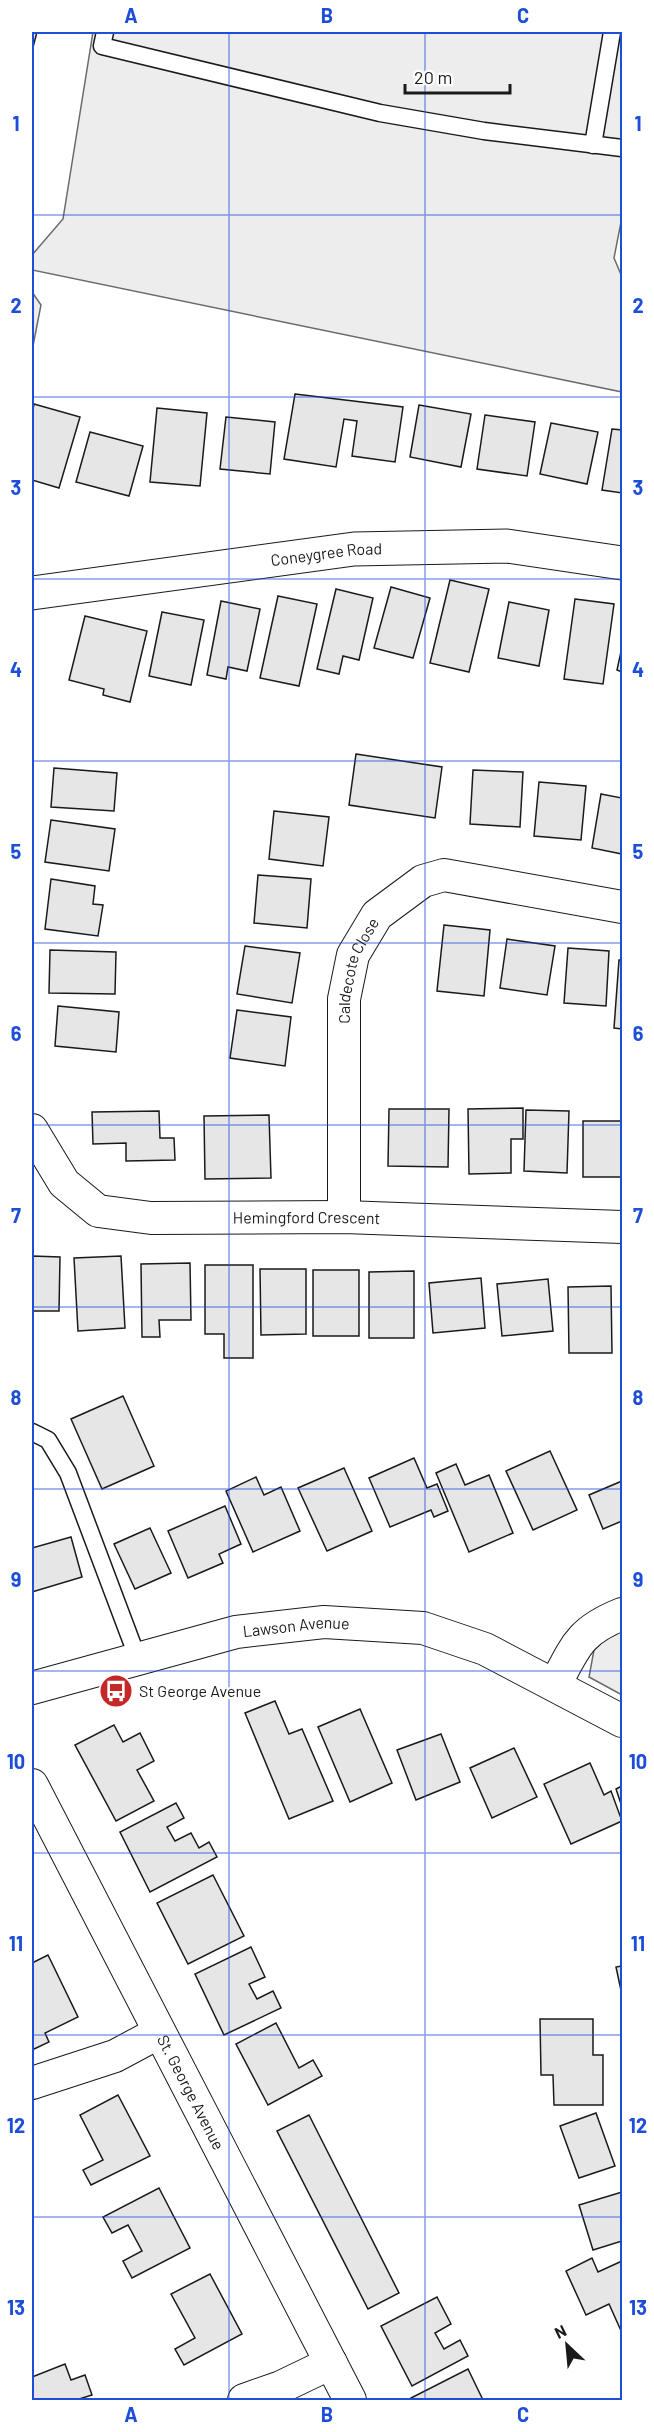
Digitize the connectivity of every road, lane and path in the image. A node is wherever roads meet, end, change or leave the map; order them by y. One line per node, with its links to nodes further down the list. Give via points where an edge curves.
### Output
1 (105, 32): 3 (lane, via 102,46 380,113)
2 (612, 32): 3 (lane)
3 (593, 145): 4 (lane)
4 (622, 148)
5 (622, 563): 6 (street, Coneygree Road, via 507,546 354,549)
6 (32, 593)
7 (622, 907): 9 (street, Caldecote Close, via 444,875 423,881 377,915 352,955 344,999)
8 (32, 1130): 9 (street, Hemingford Crescent, via 64,1183 98,1211 151,1218)
9 (344, 1217): 10 (street, Hemingford Crescent)
10 (622, 1227)
11 (32, 1432): 13 (lane, via 48,1440 68,1473)
12 (622, 1614): 14 (street, via 597,1624 578,1642)
13 (138, 1659): 14 (street, Lawson Avenue, via 236,1632 324,1622 423,1629 485,1649); 15 (street, Lawson Avenue)
14 (555, 1685): 16 (street, Lawson Avenue)
15 (32, 1688)
16 (622, 1721)
17 (32, 1785): 18 (street, St. George Avenue)
18 (158, 2033): 19 (street, via 115,2056); 20 (street, St. George Avenue)
19 (32, 2083)
20 (331, 2363): 21 (street); 22 (street, St. George Avenue)
21 (244, 2400)
22 (350, 2400)

